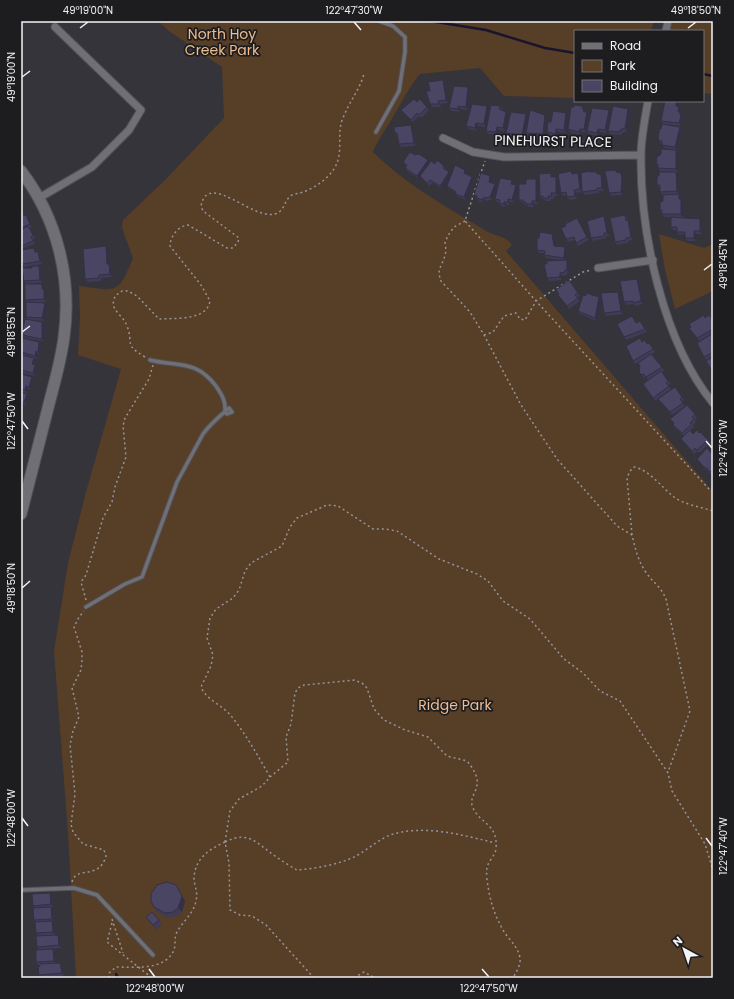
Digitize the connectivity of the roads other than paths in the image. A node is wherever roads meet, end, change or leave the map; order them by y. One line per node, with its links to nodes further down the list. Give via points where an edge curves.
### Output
1 (379, 21): 4 (lane, via 393,26 405,37 405,52 399,91)
2 (55, 27): 8 (street, via 142,110 129,130 92,167)
3 (648, 102): 6 (street)
4 (376, 132)
5 (443, 138): 6 (street, PINEHURST PLACE, via 473,152 504,157)
6 (641, 155): 9 (street, via 645,223)
7 (21, 171): 8 (street)
8 (39, 198): 15 (street, via 53,229 62,262 66,323 62,352)
9 (654, 260): 10 (street); 13 (street, via 659,289 678,347)
10 (598, 268)
11 (150, 360): 12 (lane, via 198,369 208,376)
12 (226, 403): 14 (lane); 14 (lane, via 229,408)
13 (713, 403)
14 (225, 412): 16 (lane, via 203,434 177,482 142,577)
15 (21, 514)
16 (86, 607)
17 (21, 890): 18 (lane, via 74,888 97,895)
18 (153, 955)

